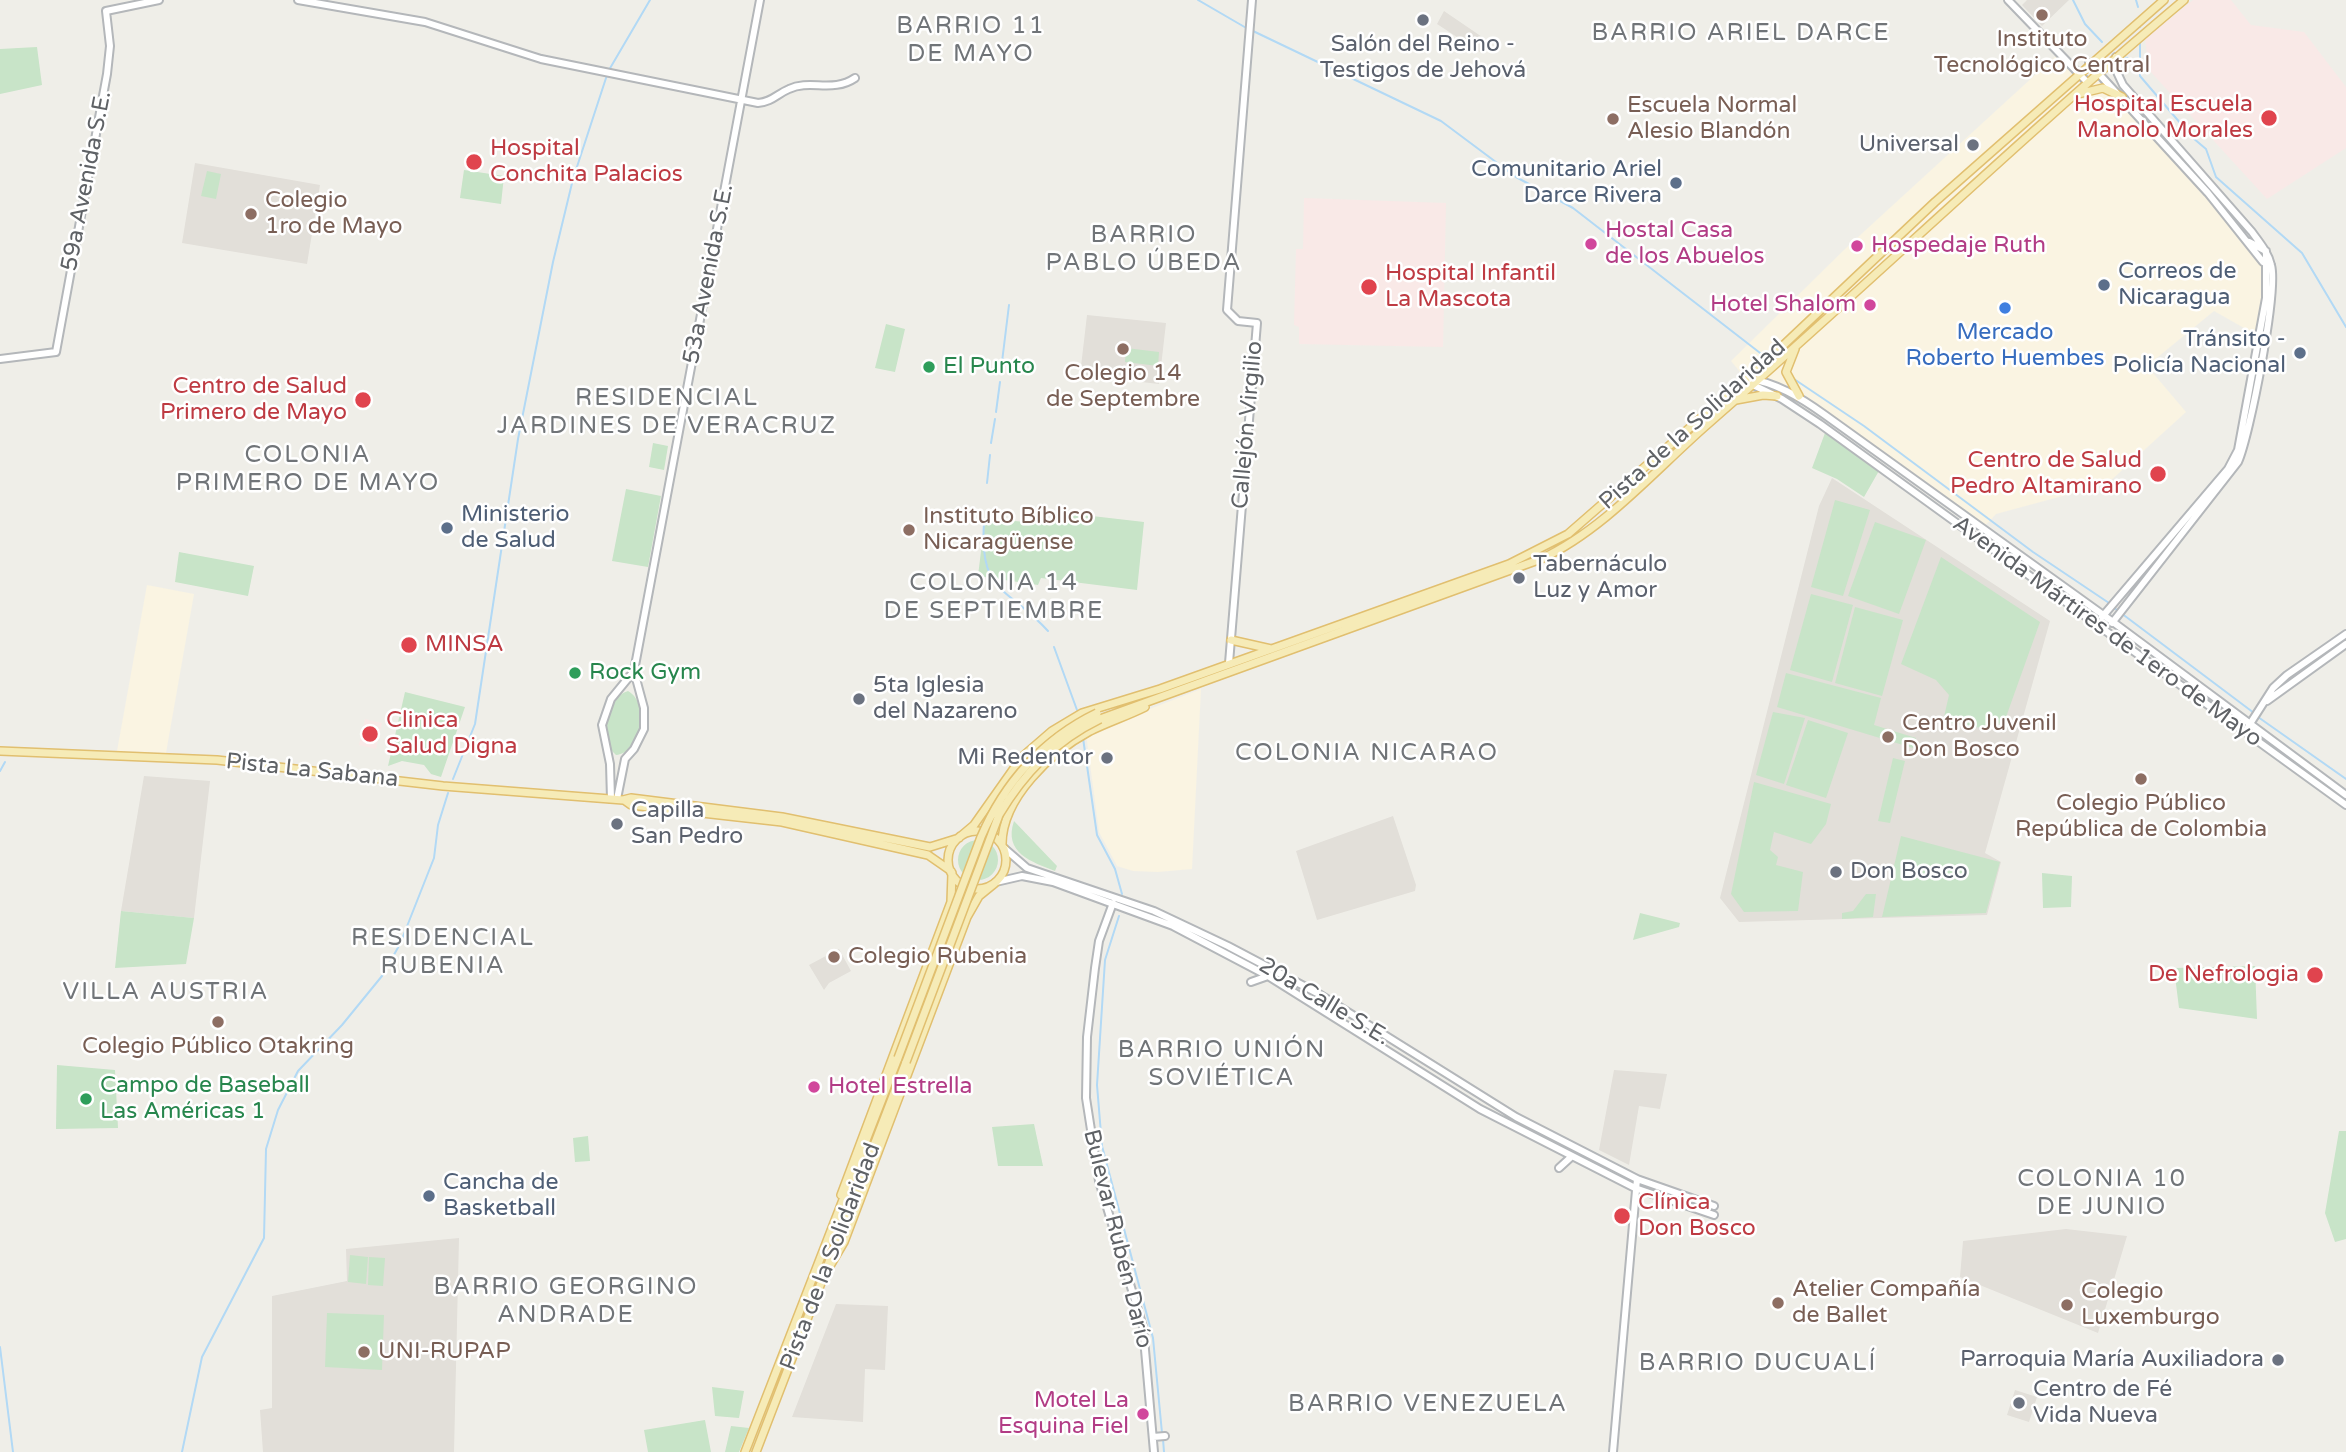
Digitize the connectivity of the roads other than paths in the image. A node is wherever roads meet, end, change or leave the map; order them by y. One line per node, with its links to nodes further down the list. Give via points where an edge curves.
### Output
1 (159, 0): 23 (street, 59a Avenida S.E., via 106,11 107,74 56,352)
2 (298, 0): 9 (street)
3 (352, 0): 9 (street)
4 (760, 0): 18 (street, 53a Avenida S.E.)
5 (1252, 0): 35 (street, Callejón Virgilio, via 1227,310 1238,320 1257,323)
6 (2008, 0): 12 (street)
7 (2164, 0): 11 (main road, Pista de la Solidaridad)
8 (2184, 0): 10 (main road, Pista de la Solidaridad)
9 (354, 10): 18 (street, via 425,22 541,59)
10 (2116, 57): 13 (main road, Pista de la Solidaridad); 20 (street, via 2123,85)
11 (2089, 63): 12 (main road, Pista de la Solidaridad); 13 (street)
12 (2078, 73): 15 (street); 24 (main road, Pista de la Solidaridad)
13 (2098, 73): 15 (main road, Pista de la Solidaridad); 16 (street)
14 (855, 78): 18 (street, via 835,87 789,88 766,102)
15 (2087, 82): 17 (main road, Pista de la Solidaridad)
16 (2122, 97): 17 (main road, via 2098,88); 19 (street)
17 (2068, 99): 22 (main road, Pista de la Solidaridad)
18 (742, 100): 39 (street, 53a Avenida S.E.)
19 (2249, 242): 20 (street); 21 (street)
20 (2266, 251): 21 (street); 31 (street, via 2272,289 2242,452 2231,473)
21 (2266, 267): 30 (street, via 2262,326 2241,440 2231,465)
22 (1797, 346): 25 (main road, Pista de la Solidaridad); 27 (main road, via 1786,372)
23 (0, 359)
24 (1745, 378): 25 (street, Avenida Mártires de 1ero de Mayo); 26 (street, Avenida Mártires de 1ero de Mayo); 37 (main road, Pista de la Solidaridad, via 1617,494 1551,545)
25 (1759, 380): 26 (main road, Pista de la Solidaridad); 27 (street, Avenida Mártires de 1ero de Mayo)
26 (1752, 386): 28 (street, Avenida Mártires de 1ero de Mayo); 29 (main road, Pista de la Solidaridad)
27 (1799, 396): 30 (street, Avenida Mártires de 1ero de Mayo)
28 (1777, 397): 29 (main road); 32 (street, Avenida Mártires de 1ero de Mayo)
29 (1736, 401): 42 (main road, Pista de la Solidaridad, via 1591,529 1554,553)
30 (2104, 615): 31 (street, Avenida Mártires de 1ero de Mayo); 32 (street)
31 (2113, 622): 33 (street); 46 (street, Avenida Mártires de 1ero de Mayo, via 2232,711)
32 (2097, 624): 33 (street, Avenida Mártires de 1ero de Mayo)
33 (2106, 631): 47 (street, Avenida Mártires de 1ero de Mayo)
34 (2346, 634): 44 (street, via 2287,675)
35 (1231, 640): 37 (main road); 38 (street, Callejón Virgilio)
36 (2346, 644): 44 (street)
37 (1272, 649): 38 (main road, Pista de la Solidaridad)
38 (1229, 663): 43 (main road, Pista de la Solidaridad)
39 (634, 671): 40 (street, 53a Avenida S.E.); 41 (street, 53a Avenida S.E.)
40 (622, 685): 41 (street); 49 (street, 53a Avenida S.E., via 604,714 603,737)
41 (639, 690): 50 (street, 53a Avenida S.E., via 644,729)
42 (1160, 697): 45 (main road, Pista de la Solidaridad); 55 (main road, Pista de la Solidaridad, via 1089,732 1057,754 1013,805 1004,824)
43 (1131, 698): 45 (main road, Pista de la Solidaridad); 54 (main road, Pista de la Solidaridad, via 1082,713 1042,739 1012,769 974,825)
44 (2267, 701): 46 (street)
45 (1098, 716): 61 (main road, bridge, via 1044,756 1019,783 999,816)
46 (2256, 716): 47 (street); 51 (street, Avenida Mártires de 1ero de Mayo, via 2262,733)
47 (2244, 732): 53 (street, Avenida Mártires de 1ero de Mayo)
48 (0, 751): 52 (main road, Pista La Sabana, via 217,760 443,786)
49 (609, 757): 50 (street); 52 (street, 53a Avenida S.E.)
50 (625, 760): 52 (street, 53a Avenida S.E.)
51 (2346, 795)
52 (617, 799): 54 (main road, Pista La Sabana, via 782,817 930,847); 56 (main road, Pista La Sabana, via 631,805 782,822 928,855)
53 (2346, 805)
54 (960, 837): 55 (main road, via 985,832); 56 (main road, via 949,855)
55 (1003, 846): 57 (main road, via 1005,866); 64 (street, 20a Calle S.E., via 1027,868 1178,921 1296,981 1516,1117)
56 (952, 872): 57 (main road, via 970,887); 70 (main road, Pista de la Solidaridad, via 951,902 852,1163)
57 (995, 882): 58 (street, 20a Calle S.E., via 1031,877); 71 (main road, Pista de la Solidaridad, via 979,896 967,917 841,1250)
58 (1113, 903): 59 (street, 20a Calle S.E., via 1173,926); 74 (street, Bulevar Rubén Darío, via 1095,968 1086,1098 1099,1181 1143,1327 1159,1436)
59 (1268, 976): 60 (street); 62 (street, 20a Calle S.E., via 1480,1109)
60 (1251, 982)
61 (902, 1060): 70 (main road, Pista de la Solidaridad); 71 (main road, Pista de la Solidaridad)
62 (1571, 1157): 63 (street); 65 (street, 20a Calle S.E.)
63 (1559, 1168)
64 (1637, 1179): 65 (street); 68 (street, 20a Calle S.E.)
65 (1635, 1188): 66 (street, 20a Calle S.E.); 67 (street)
66 (1650, 1193): 67 (street); 69 (street, 20a Calle S.E.)
67 (1634, 1206): 75 (street)
68 (1714, 1206)
69 (1714, 1215)
70 (836, 1219): 72 (main road, Pista de la Solidaridad)
71 (827, 1271): 73 (main road, Pista de la Solidaridad)
72 (745, 1452)
73 (756, 1452)
74 (1154, 1452)
75 (1613, 1452)

